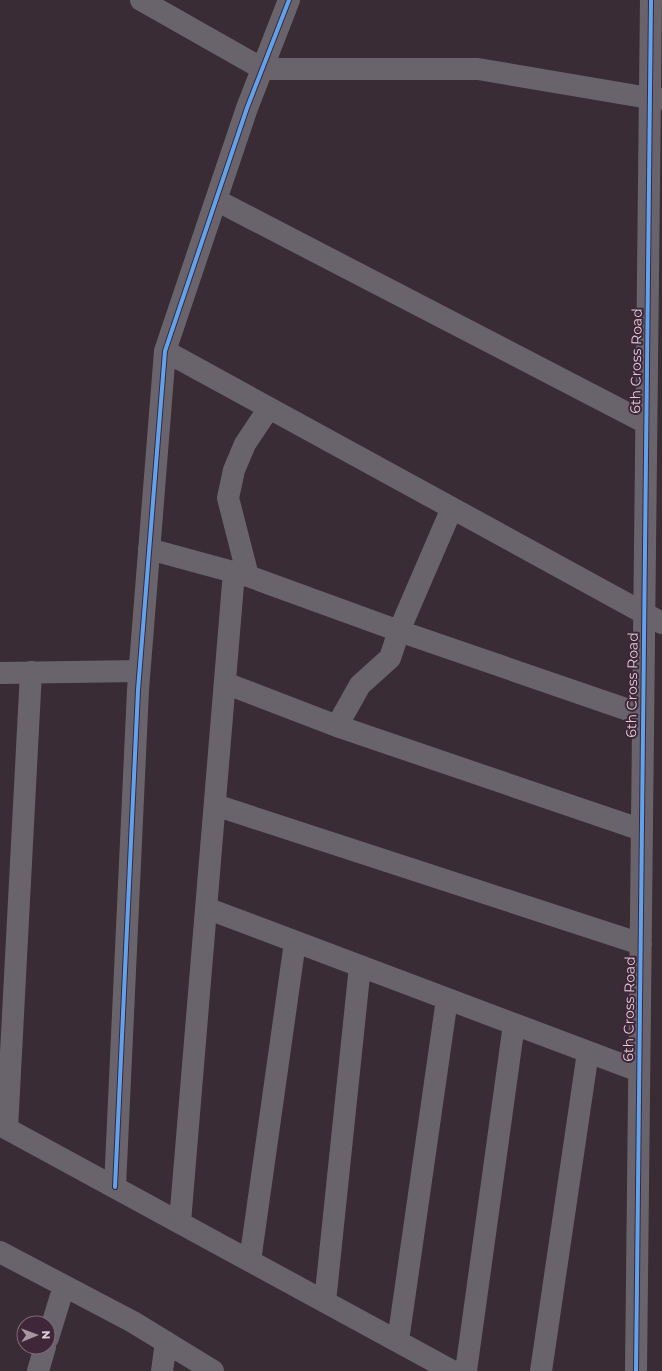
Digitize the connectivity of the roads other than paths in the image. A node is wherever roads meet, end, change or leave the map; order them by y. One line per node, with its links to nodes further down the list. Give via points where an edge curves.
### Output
1 (141, 0): 4 (street)
2 (289, 0): 4 (street)
3 (651, 0): 5 (street, 6th Cross Road)
4 (263, 69): 5 (street, via 478,69); 6 (street)
5 (656, 98): 9 (street, 6th Cross Road)
6 (216, 200): 7 (street); 9 (street)
7 (165, 351): 8 (street); 11 (street)
8 (269, 408): 10 (street); 12 (street, via 245,444 234,470 228,498)
9 (646, 423): 13 (street, 6th Cross Road)
10 (452, 508): 13 (street); 14 (street)
11 (149, 549): 12 (street); 15 (street)
12 (241, 574): 14 (street); 18 (street)
13 (653, 619): 19 (street, 6th Cross Road)
14 (399, 631): 19 (street); 20 (street, via 390,658 360,685)
15 (140, 671): 16 (street); 32 (street)
16 (31, 672): 17 (street); 31 (street)
17 (0, 673)
18 (225, 683): 20 (street); 21 (street)
19 (643, 715): 22 (street, 6th Cross Road)
20 (337, 726): 22 (street)
21 (214, 805): 23 (street); 25 (street)
22 (642, 830): 25 (street, 6th Cross Road)
23 (206, 908): 24 (street); 33 (street)
24 (295, 942): 26 (street); 35 (street)
25 (641, 944): 30 (street, 6th Cross Road)
26 (360, 966): 27 (street); 37 (street)
27 (447, 999): 28 (street); 39 (street)
28 (514, 1024): 29 (street); 46 (street)
29 (588, 1052): 30 (street); 47 (street)
30 (639, 1071): 48 (street, 6th Cross Road)
31 (3, 1127): 32 (street)
32 (115, 1187): 33 (street)
33 (180, 1222): 35 (street)
34 (0, 1252): 36 (street)
35 (250, 1261): 37 (street)
36 (64, 1286): 38 (street); 40 (street)
37 (325, 1302): 39 (street)
38 (55, 1315)
39 (398, 1341): 45 (street)
40 (166, 1342): 43 (street); 44 (street)
41 (43, 1355): 42 (street)
42 (38, 1371)
43 (162, 1371)
44 (212, 1371)
45 (452, 1371)
46 (466, 1371)
47 (540, 1371)
48 (636, 1371)

